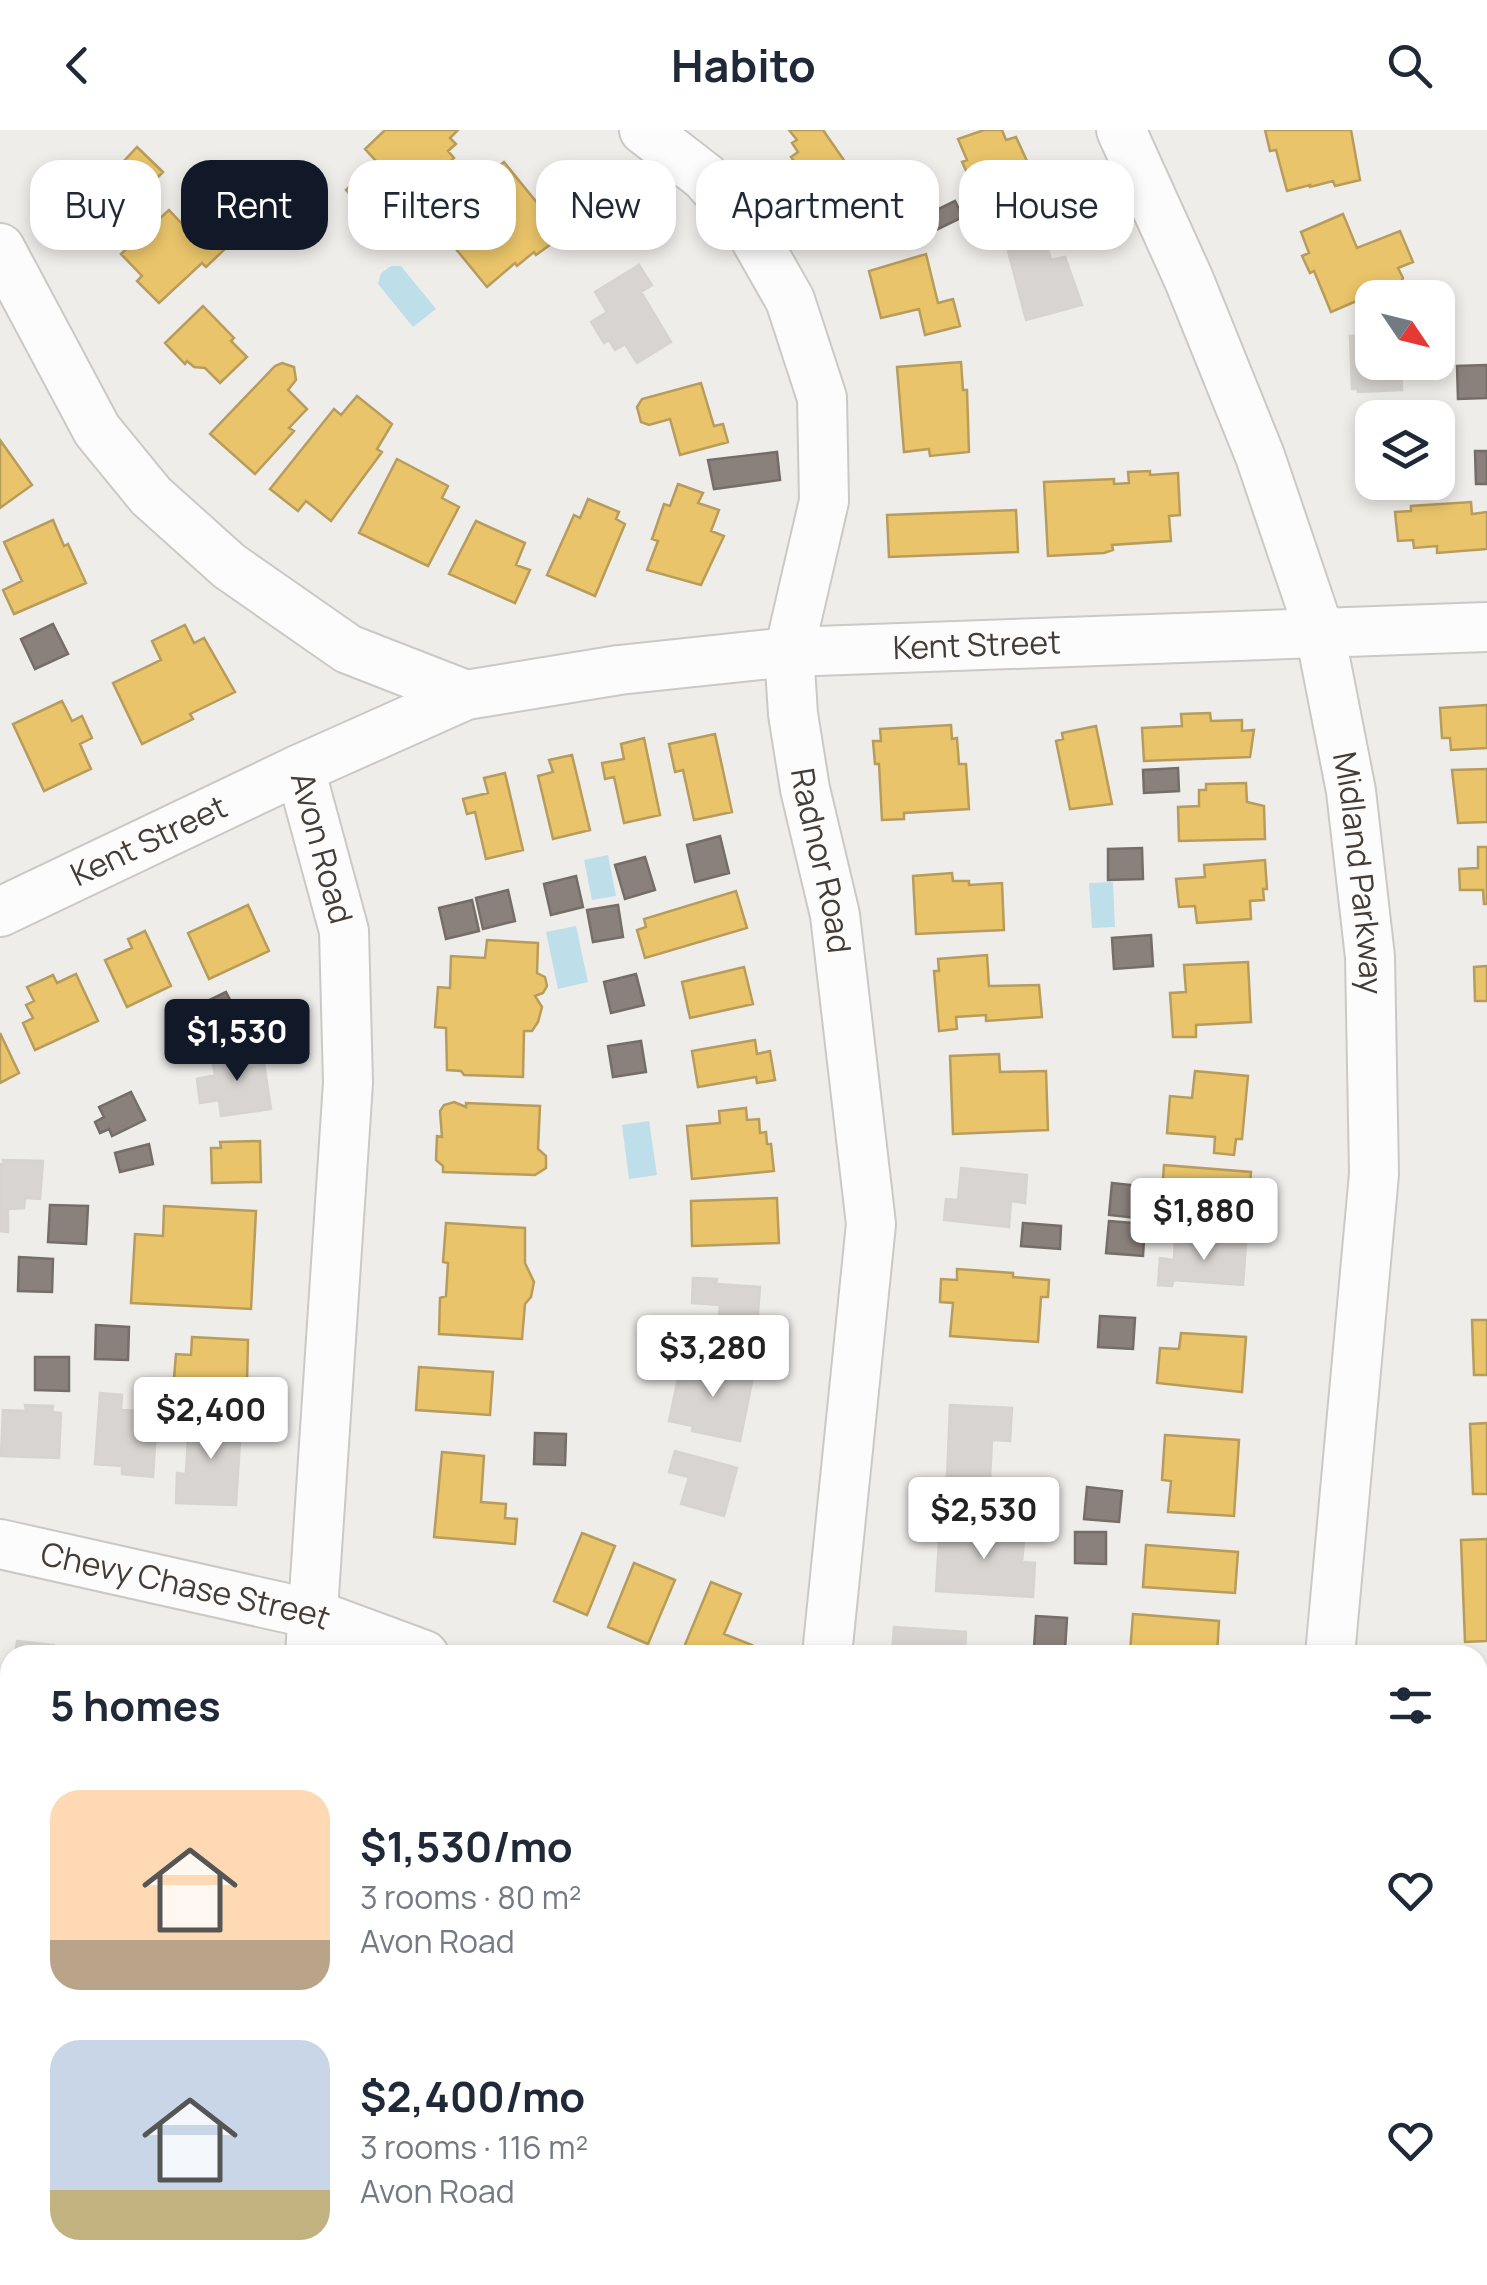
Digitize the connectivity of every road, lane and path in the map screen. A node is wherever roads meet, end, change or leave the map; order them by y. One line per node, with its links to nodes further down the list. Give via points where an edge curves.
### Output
1 (644, 130): 6 (street, Radnor Road, via 705,177 750,228 790,300 822,398 824,502)
2 (1121, 130): 5 (street, Midland Parkway, via 1260,456)
3 (0, 248): 7 (street, via 97,430 151,496 229,566 348,649)
4 (1487, 627): 5 (street, Kent Street)
5 (1320, 633): 6 (street, Kent Street); 14 (street, Midland Parkway, via 1352,791 1370,957 1374,1174)
6 (789, 652): 7 (street, Kent Street); 13 (street, Radnor Road, via 804,789 836,914 871,1224)
7 (466, 695): 8 (street, Avon Road)
8 (300, 769): 9 (street, Kent Street); 11 (street, Avon Road, via 344,932 348,1083)
9 (0, 912)
10 (0, 1544): 11 (street, Chevy Chase Street)
11 (312, 1635): 12 (street, Chevy Chase Street)
12 (368, 1645)
13 (828, 1645)
14 (1331, 1645)

